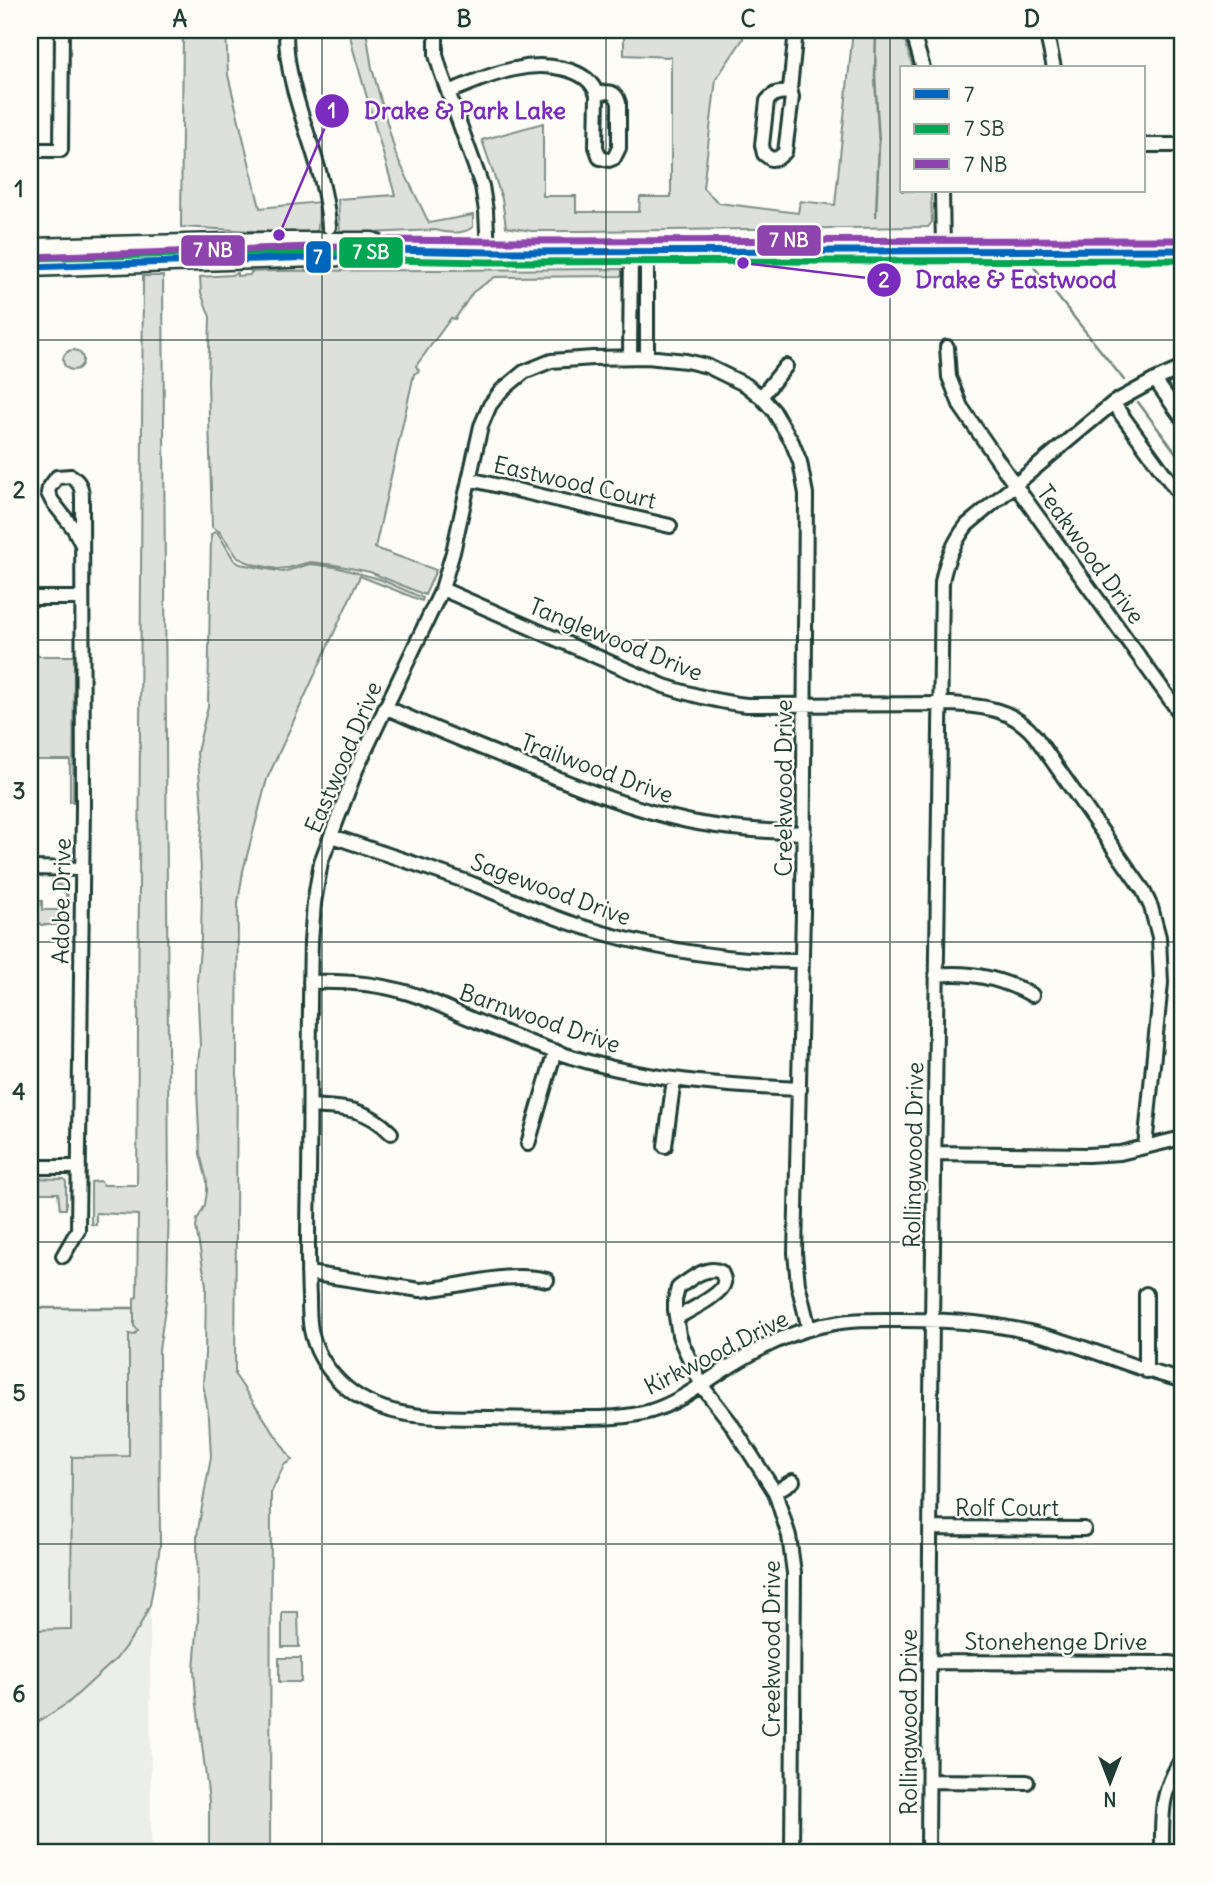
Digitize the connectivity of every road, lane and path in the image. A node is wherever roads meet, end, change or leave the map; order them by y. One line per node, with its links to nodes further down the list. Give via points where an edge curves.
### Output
1 (62, 30): 14 (street, via 61,150)
2 (286, 30): 16 (street, via 288,67 323,179)
3 (436, 30): 9 (street, via 436,55)
4 (796, 30): 10 (street)
5 (912, 30): 7 (street)
6 (1046, 30): 8 (street)
7 (922, 66)
8 (1054, 66)
9 (448, 92): 11 (street, via 492,75 537,67 579,74); 23 (street, via 482,187)
10 (791, 93): 10 (street, via 777,93 767,101 762,145 771,159 785,152)
11 (597, 95): 11 (street, via 608,91 619,103 619,148 609,160 597,154)
12 (1146, 145): 13 (street)
13 (1182, 145)
14 (30, 150)
15 (942, 192): 20 (street)
16 (329, 234): 17 (main road, via 268,242); 19 (main road); 24 (main road, via 324,247 277,249)
17 (112, 247): 18 (main road); 25 (main road, via 75,257)
18 (30, 248)
19 (389, 250): 23 (main road); 24 (main road, via 372,255)
20 (943, 250): 21 (main road); 22 (main road)
21 (1182, 250)
22 (639, 251): 23 (main road); 28 (street); 29 (street)
23 (488, 252)
24 (263, 259): 26 (main road)
25 (30, 260)
26 (30, 267)
27 (947, 347): 37 (street, Teakwood Drive, via 953,391)
28 (631, 357): 29 (street, Creekwood Drive); 36 (street, Eastwood Drive, via 551,361 524,372 490,405)
29 (647, 357): 33 (street, Creekwood Drive, via 707,366)
30 (786, 366): 33 (street)
31 (1182, 368): 32 (street, Rollingwood Drive)
32 (1155, 380): 34 (street, Rollingwood Drive); 35 (street)
33 (761, 397): 45 (street, Creekwood Drive, via 782,423 805,480)
34 (1113, 403): 37 (street, Rollingwood Drive); 38 (street)
35 (1182, 418)
36 (469, 479): 39 (street, Eastwood Court); 41 (street, Eastwood Drive)
37 (1015, 485): 44 (street, Rollingwood Drive, via 967,525 947,559 942,582); 47 (street, Teakwood Drive)
38 (1182, 498)
39 (670, 526)
40 (82, 543): 40 (street, Adobe Drive, via 48,494 57,477 71,476 80,485); 43 (street, Adobe Drive)
41 (442, 589): 45 (street, Tanglewood Drive, via 694,696 747,705); 46 (street, Eastwood Drive)
42 (30, 598): 43 (street)
43 (82, 598): 51 (street, Adobe Drive)
44 (940, 704): 45 (street, Tanglewood Drive); 53 (street, Rollingwood Drive); 64 (street, Tanglewood Drive, via 996,709 1030,730 1135,877 1151,907 1159,937 1161,983)
45 (805, 705): 48 (street, Creekwood Drive)
46 (385, 708): 48 (street, Trailwood Drive, via 633,807 726,827); 49 (street, Eastwood Drive)
47 (1182, 716)
48 (804, 833): 52 (street, Creekwood Drive)
49 (332, 836): 52 (street, Sagewood Drive, via 568,922 640,943 733,959); 54 (street, Eastwood Drive, via 321,862 314,903)
50 (30, 869): 51 (street)
51 (82, 869): 67 (street, Adobe Drive)
52 (802, 961): 58 (street, Creekwood Drive)
53 (936, 975): 55 (street, via 982,976); 65 (street, Rollingwood Drive)
54 (310, 982): 56 (street, Barnwood Drive, via 350,982 405,992); 59 (street, Eastwood Drive)
55 (1032, 995)
56 (555, 1051): 57 (street, Barnwood Drive, via 589,1063); 62 (street)
57 (674, 1079): 58 (street, Barnwood Drive); 63 (street)
58 (800, 1089): 74 (street, Creekwood Drive, via 796,1268)
59 (310, 1105): 60 (street, via 363,1112); 69 (street, Eastwood Drive)
60 (391, 1133)
61 (1182, 1138): 64 (street)
62 (528, 1144)
63 (665, 1146)
64 (1145, 1147): 65 (street, via 1087,1155)
65 (934, 1153): 73 (street, Rollingwood Drive)
66 (30, 1167): 67 (street)
67 (79, 1167): 68 (street, Adobe Drive, via 78,1230)
68 (63, 1256)
69 (308, 1273): 70 (street, via 420,1290 514,1277); 78 (street, Eastwood Drive, via 311,1330 319,1356)
70 (547, 1280)
71 (1146, 1294): 75 (street)
72 (678, 1317): 77 (street, Creekwood Drive, via 679,1335)
73 (932, 1320): 74 (street, Kirkwood Drive, via 864,1320); 75 (street, Kirkwood Drive, via 972,1322 1046,1336); 81 (street, Rollingwood Drive)
74 (809, 1329): 77 (street, Kirkwood Drive, via 758,1351)
75 (1146, 1371): 76 (street, Kirkwood Drive)
76 (1182, 1380)
77 (702, 1386): 78 (street, Kirkwood Drive, via 654,1410 623,1418 419,1417 372,1405); 80 (street, Creekwood Drive)
78 (349, 1391)
79 (793, 1481): 80 (street)
80 (775, 1492): 88 (street, Creekwood Drive, via 789,1536 794,1573)
81 (930, 1528): 82 (street, Rolf Court); 83 (street, Rollingwood Drive)
82 (1084, 1529)
83 (930, 1662): 84 (street, Stonehenge Drive); 86 (street, Rollingwood Drive)
84 (1182, 1666)
85 (1182, 1759): 90 (street, via 1164,1798)
86 (929, 1781): 87 (street); 89 (street, Rollingwood Drive)
87 (1027, 1782)
88 (792, 1853)
89 (928, 1853)
90 (1162, 1853)

